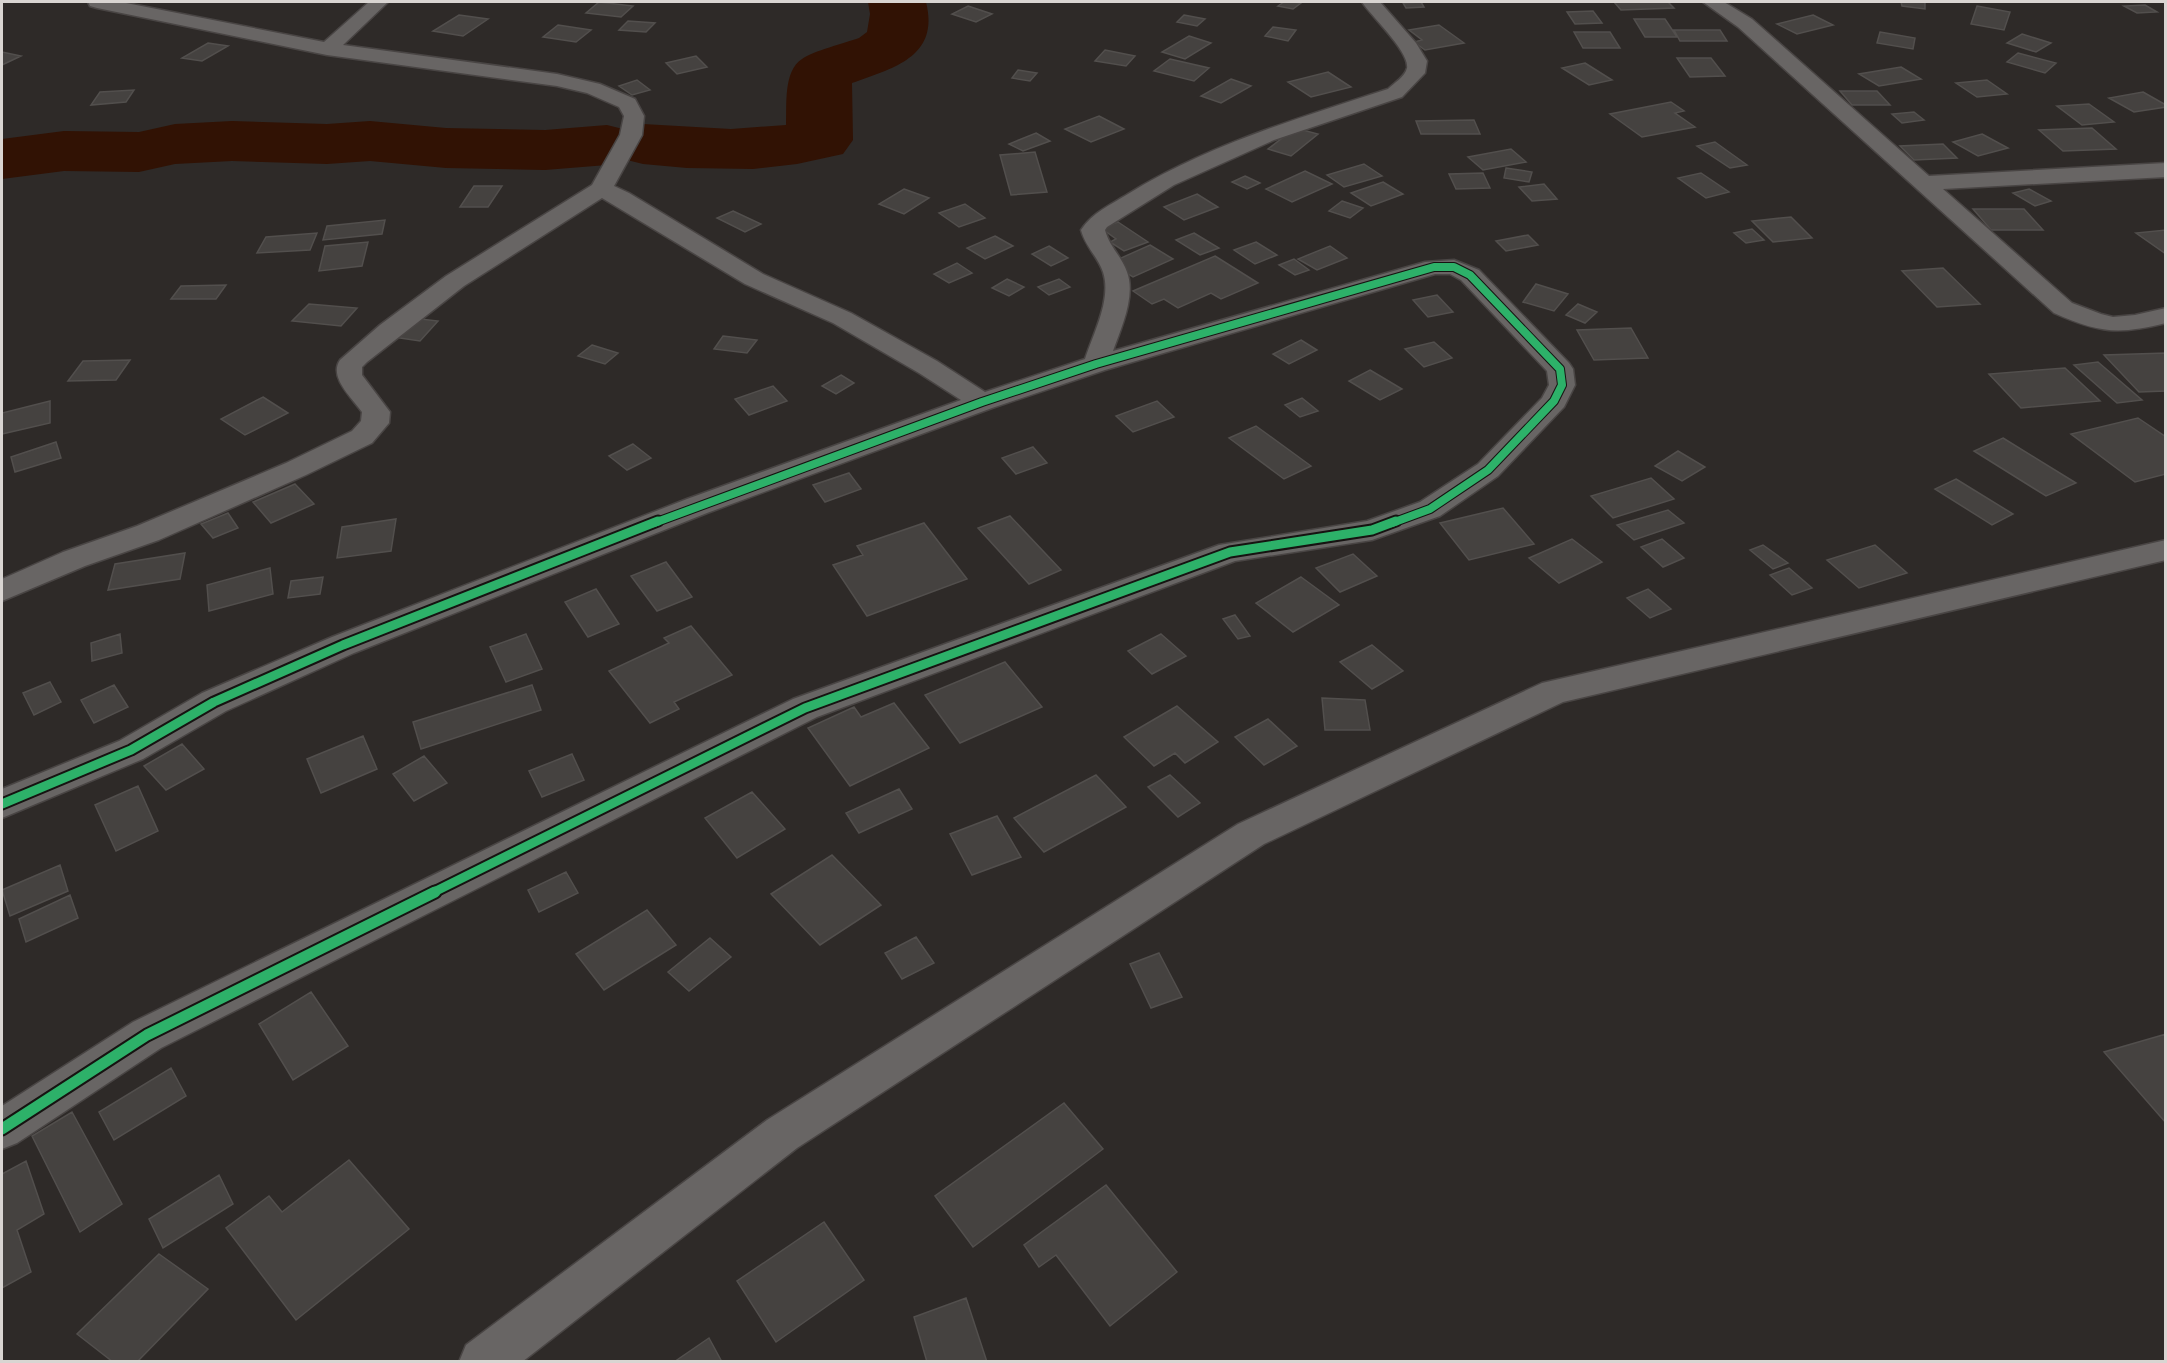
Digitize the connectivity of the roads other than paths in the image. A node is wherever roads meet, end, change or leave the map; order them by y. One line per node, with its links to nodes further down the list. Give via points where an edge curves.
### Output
1 (98, 2): 5 (street)
2 (379, 2): 5 (street)
3 (1371, 2): 10 (street, via 1416,54 1417,67 1410,81 1395,93 1266,135 1166,180 1098,222 1094,239 1116,273 1116,289)
4 (1712, 2): 7 (street, via 1745,22)
5 (327, 49): 8 (street, via 557,80 593,88 628,103 634,116 627,143)
6 (2166, 170): 7 (street)
7 (1925, 183): 9 (street, via 2063,308 2098,324 2124,326)
8 (601, 189): 11 (street, via 754,279 842,318); 13 (street, via 455,281 358,356 349,375 376,412 375,423 362,437 148,533 74,559)
9 (2166, 315)
10 (1096, 364): 11 (street); 15 (street, via 1434,267 1454,267 1470,275 1560,369 1562,385 1554,401 1488,470 1430,508 1372,530 1230,552 805,708 147,1035)
11 (982, 402): 14 (street, via 697,506 344,645 214,702 131,750)
12 (2166, 550): 16 (street, via 1554,692 1251,834 782,1134)
13 (2, 591)
14 (2, 804)
15 (2, 1129)
16 (483, 1362)

